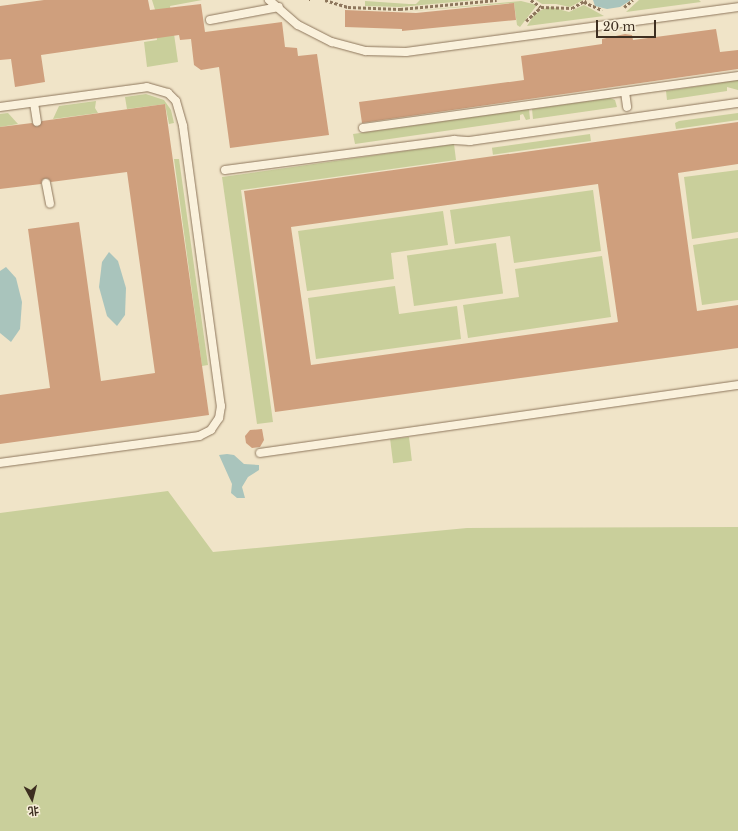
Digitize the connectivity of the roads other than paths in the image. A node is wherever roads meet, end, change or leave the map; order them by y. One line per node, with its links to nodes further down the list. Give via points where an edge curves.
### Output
1 (270, 0): 3 (lane)
2 (738, 7): 3 (lane, via 406,52 366,51 332,42 298,25)
3 (279, 8): 4 (lane)
4 (210, 20)
5 (738, 76): 6 (lane)
6 (625, 92): 10 (lane); 12 (lane)
7 (34, 102): 9 (lane); 11 (lane); 18 (lane, via 146,87 168,93 176,101 183,126 221,406 219,418 211,430 199,436)
8 (738, 103): 13 (lane, via 470,141 454,140)
9 (0, 107)
10 (627, 107)
11 (37, 122)
12 (363, 128)
13 (225, 170)
14 (46, 183): 15 (lane)
15 (50, 204)
16 (738, 385): 17 (lane)
17 (260, 453)
18 (0, 463)

